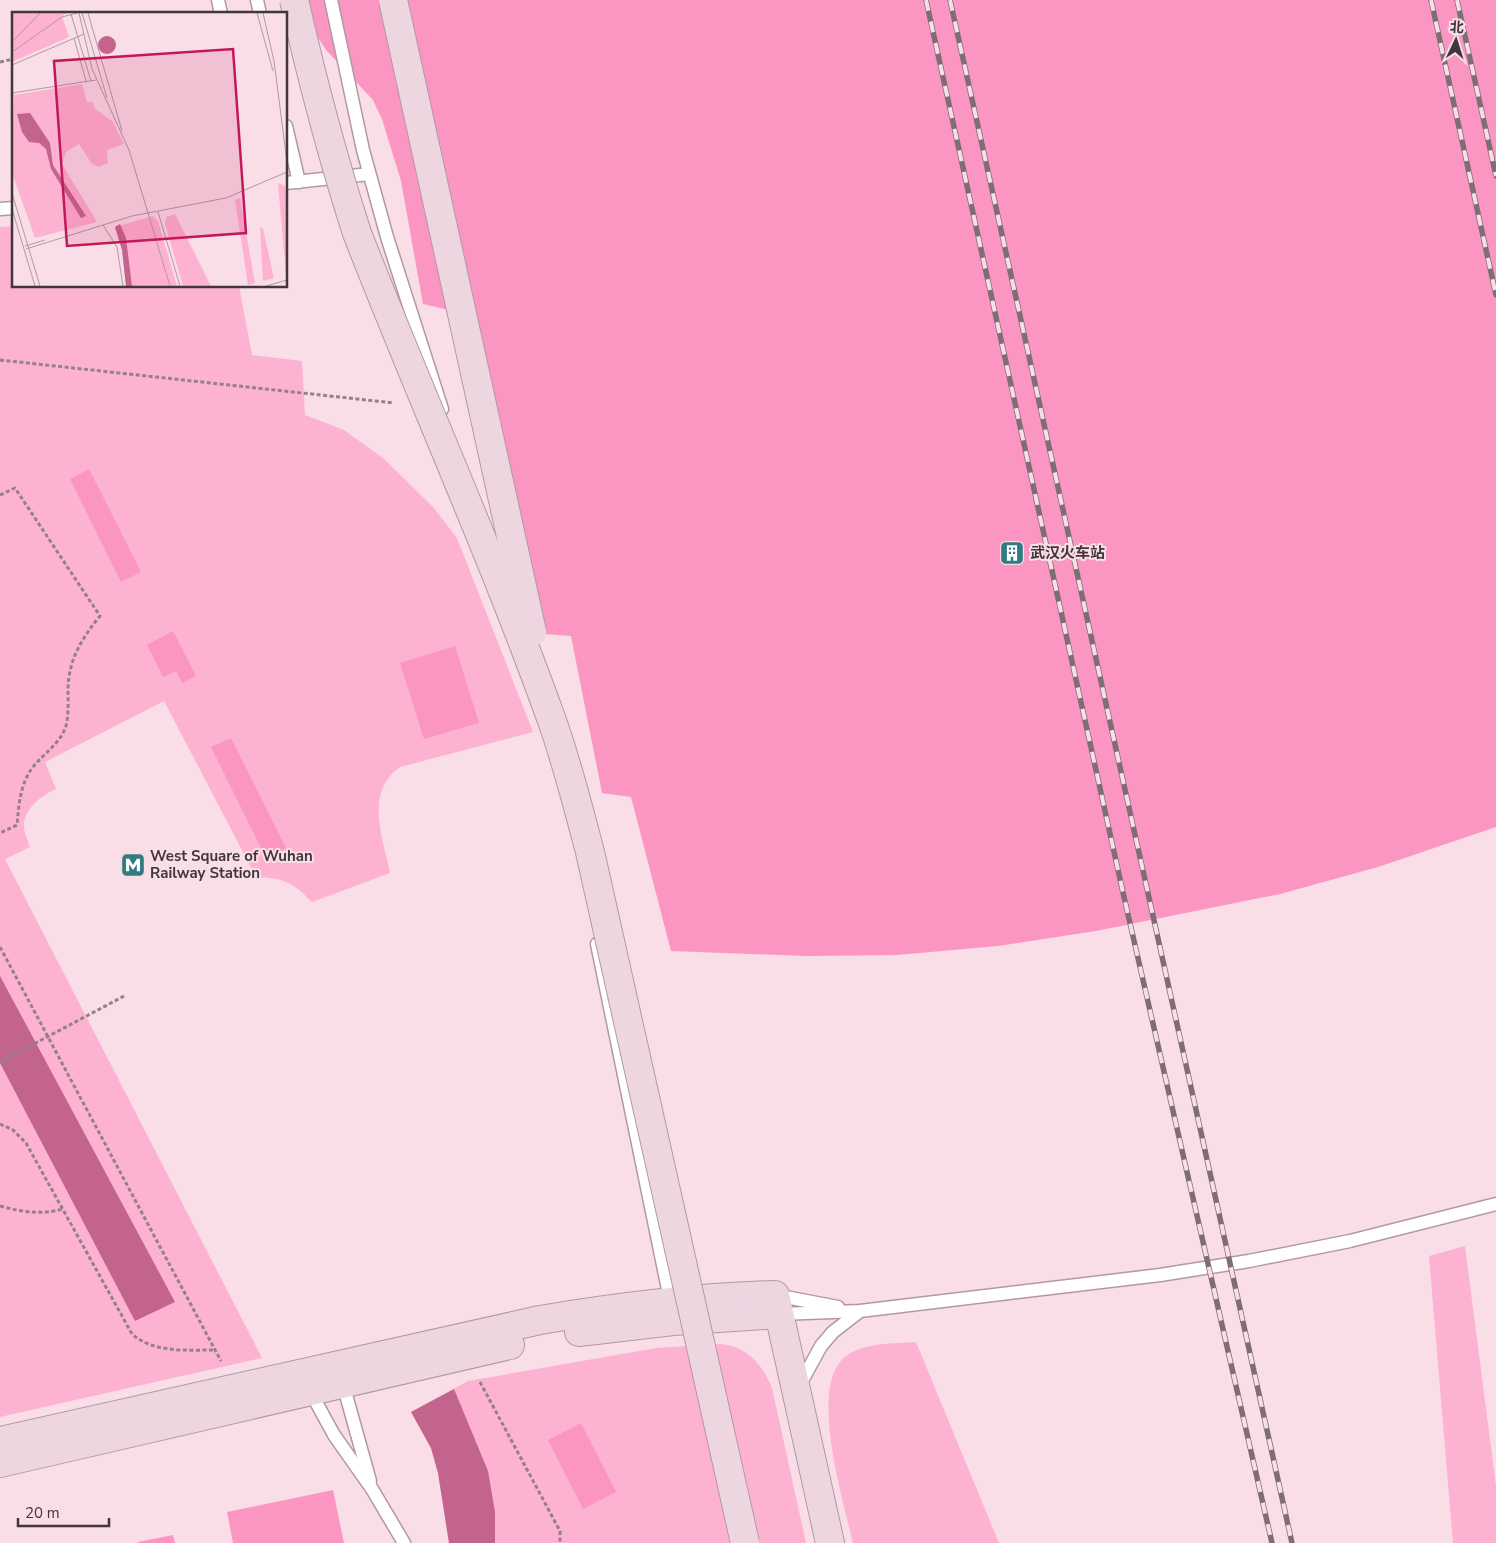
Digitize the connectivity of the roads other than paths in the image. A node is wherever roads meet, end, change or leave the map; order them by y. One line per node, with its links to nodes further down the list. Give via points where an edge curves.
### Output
1 (294, 0): 7 (street, bridge, via 313,85 357,233)
2 (331, 0): 5 (lane)
3 (393, 0): 7 (street, bridge)
4 (288, 142): 6 (lane)
5 (369, 174): 6 (lane); 8 (lane, via 556,764)
6 (293, 182)
7 (552, 719): 21 (street, bridge, via 590,852)
8 (590, 912)
9 (594, 932): 12 (lane)
10 (1496, 1204): 13 (lane, via 1350,1241 1248,1261 1160,1275)
11 (777, 1304): 12 (street, via 728,1296); 13 (lane); 13 (lane); 16 (street)
12 (672, 1311): 14 (street); 17 (street, via 622,1306 478,1332)
13 (860, 1311): 16 (lane, via 821,1346)
14 (343, 1384): 15 (street); 19 (lane)
15 (310, 1391): 18 (street); 19 (lane, via 334,1436)
16 (796, 1392): 22 (street)
17 (0, 1441)
18 (0, 1463)
19 (372, 1489): 20 (lane)
20 (404, 1543)
21 (745, 1543)
22 (830, 1543)

